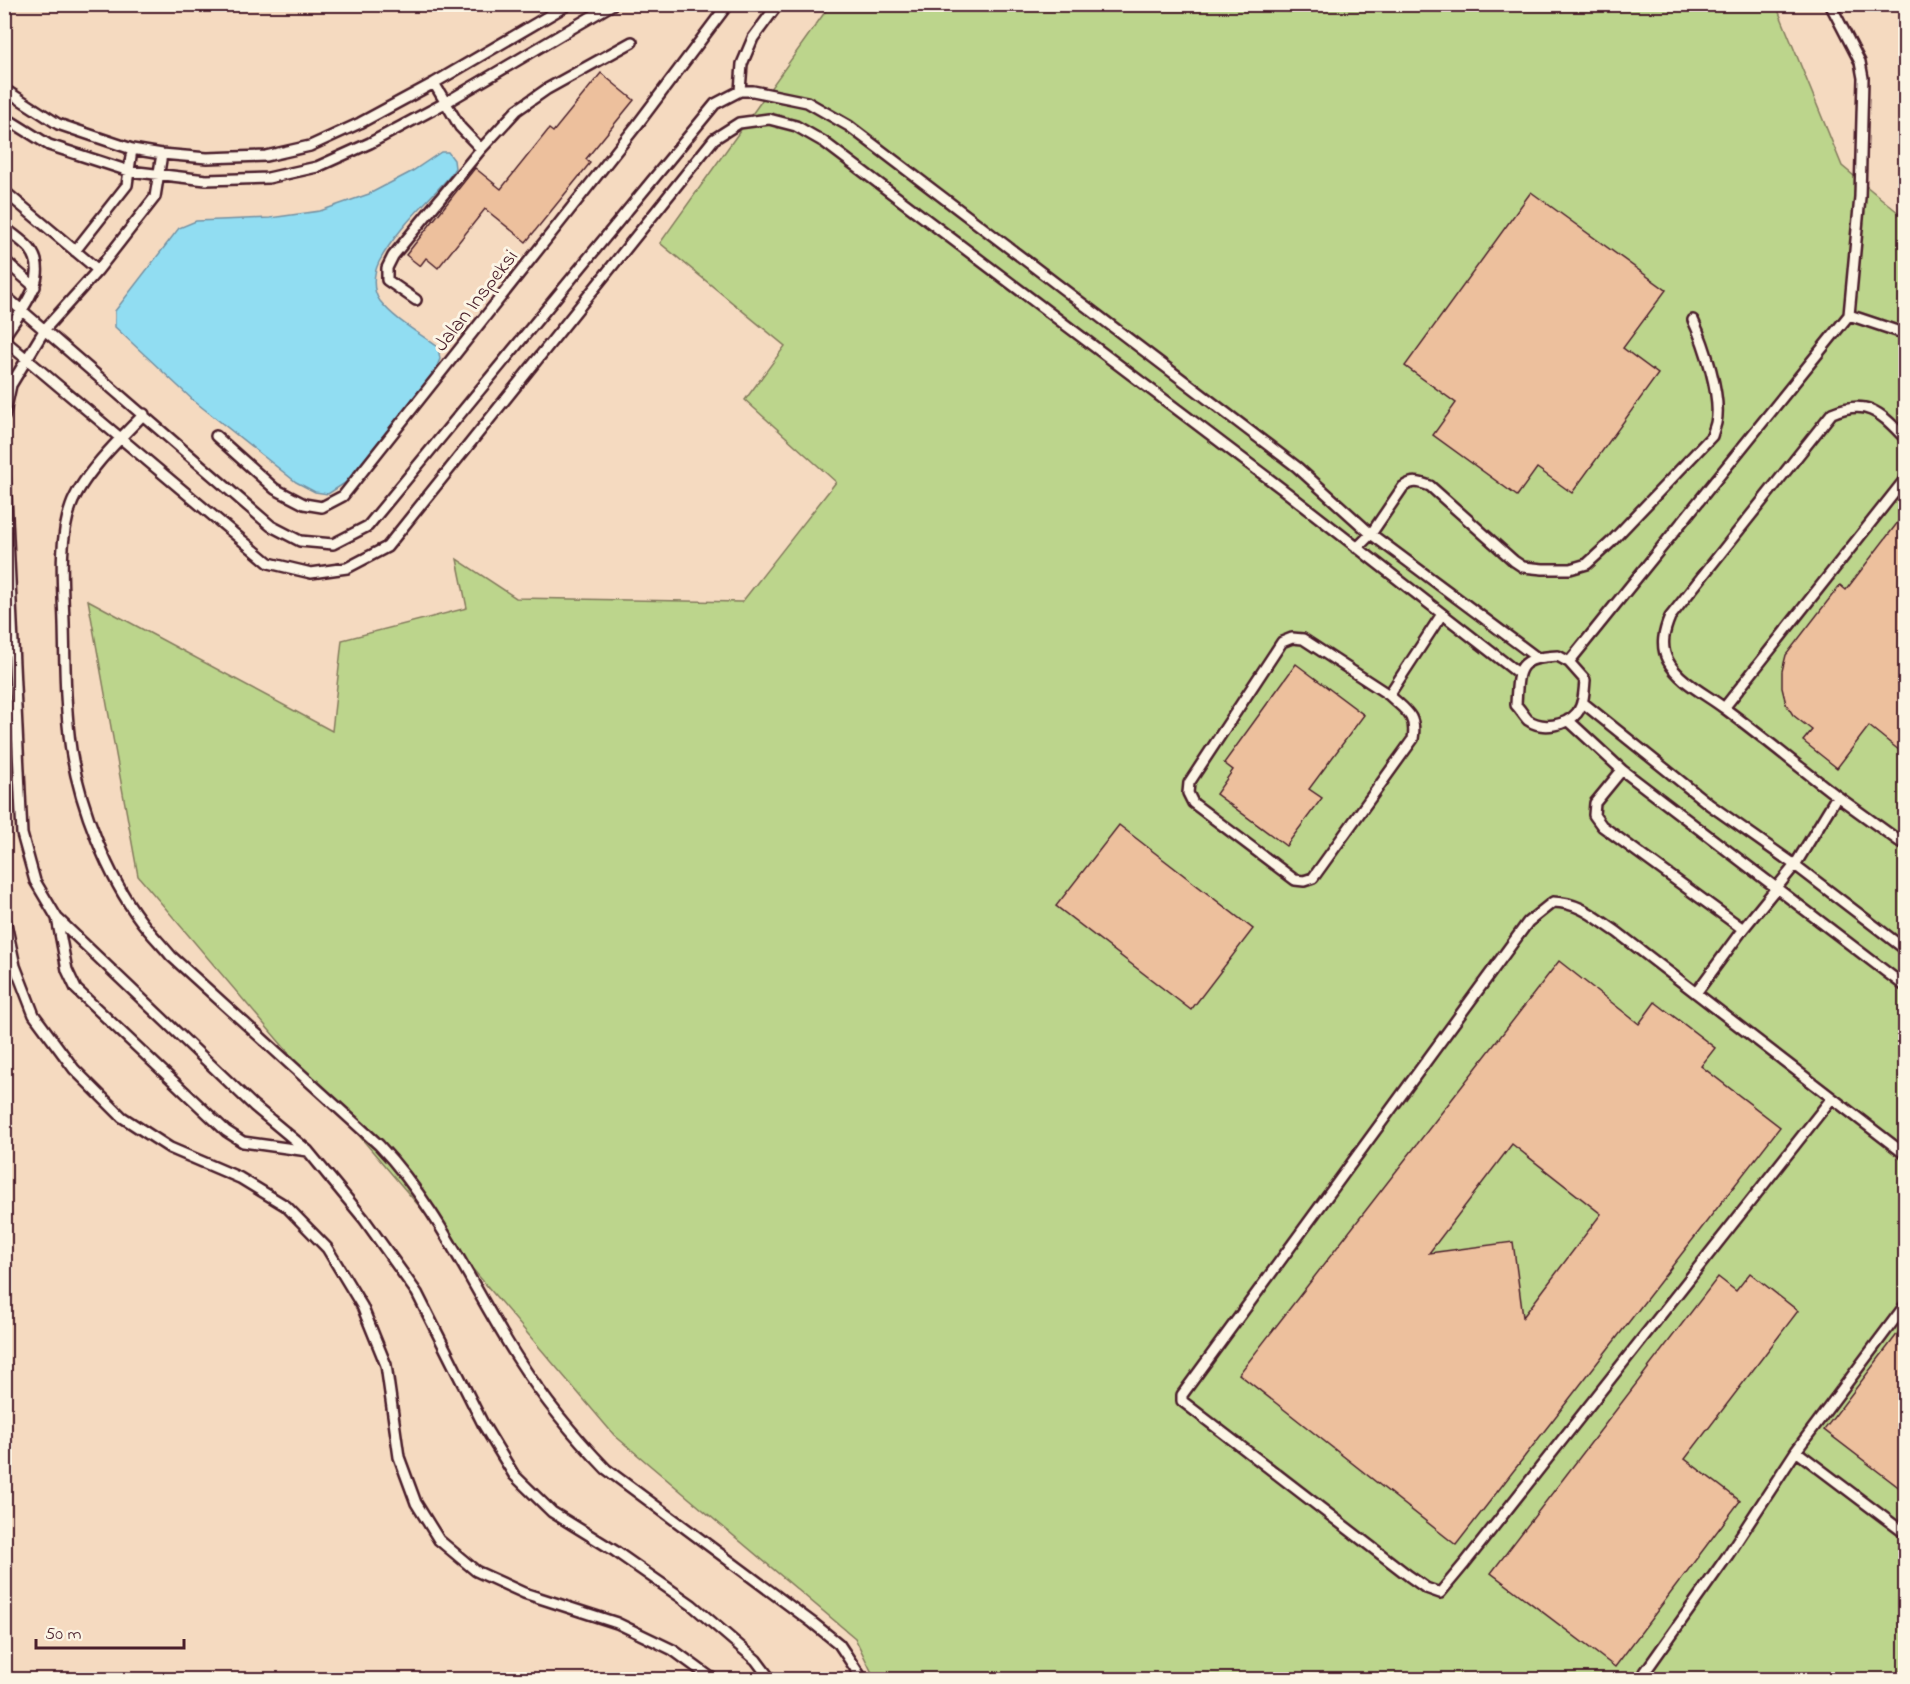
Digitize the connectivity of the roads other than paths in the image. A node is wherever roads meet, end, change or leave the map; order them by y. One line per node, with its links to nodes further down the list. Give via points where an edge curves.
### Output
1 (569, 4): 7 (lane)
2 (613, 4): 10 (lane)
3 (728, 4): 34 (lane, Jalan Inspeksi, via 637,126 343,496 322,507 304,504 275,489)
4 (778, 4): 9 (lane, via 753,38 742,64)
5 (1830, 4): 26 (lane, via 1860,62 1863,78 1860,197)
6 (632, 42): 13 (lane, via 517,110)
7 (434, 84): 10 (lane); 14 (lane, via 310,146 266,156 207,158)
8 (4, 89): 12 (lane, via 58,124)
9 (740, 91): 32 (lane, via 715,104 368,526 333,544 300,541 271,526); 39 (lane, via 807,102 849,126 1297,467)
10 (445, 103): 13 (lane); 16 (lane, via 317,167 268,178 206,180)
11 (4, 117): 15 (lane, via 49,145)
12 (132, 148): 14 (lane); 15 (lane)
13 (481, 149): 24 (lane, via 387,268 387,280)
14 (162, 154): 16 (lane)
15 (129, 171): 16 (lane); 19 (lane, via 127,185)
16 (158, 176): 21 (lane, via 155,197)
17 (4, 191): 19 (lane)
18 (4, 227): 22 (lane, via 30,249 38,267)
19 (75, 251): 21 (lane)
20 (4, 260): 22 (lane)
21 (98, 270): 28 (lane)
22 (35, 287): 25 (lane)
23 (4, 295): 25 (lane)
24 (416, 300)
25 (22, 309): 28 (lane); 30 (lane)
26 (1849, 315): 29 (lane); 43 (lane)
27 (1693, 320): 39 (lane, via 1713,382 1717,421 1712,436 1587,564 1570,569 1524,567 1430,486 1418,482 1403,487)
28 (45, 329): 31 (lane); 32 (lane)
29 (1905, 334)
30 (4, 339): 31 (lane)
31 (27, 359): 33 (lane, via 11,385); 35 (lane)
32 (144, 414): 35 (lane)
33 (4, 417)
34 (216, 436)
35 (120, 438): 40 (lane, via 269,563 311,573 347,568 387,547 714,139 739,123 769,119 796,126 824,142); 69 (lane, via 87,478 71,505 64,540 63,593 71,750 96,838 118,884 140,920 171,956 400,1167 424,1200 520,1362 581,1444 606,1469 839,1644)
36 (1905, 439): 47 (lane, via 1882,416 1870,410 1857,406 1832,413 1670,616 1664,632 1668,662 1680,677)
37 (4, 454): 55 (lane, via 22,834 35,881)
38 (1905, 478): 47 (lane)
39 (1371, 534): 40 (lane); 42 (lane)
40 (1357, 548): 41 (lane)
41 (1442, 614): 44 (lane); 45 (lane)
42 (1536, 657): 43 (lane, via 1558,656); 44 (lane)
43 (1569, 662): 46 (lane, via 1586,680)
44 (1518, 674): 48 (lane, via 1516,705 1529,721 1549,727)
45 (1389, 695): 45 (lane, via 1413,718 1413,739 1312,878 1295,880 1192,802 1189,783 1282,642 1303,639)
46 (1582, 702): 48 (lane); 52 (lane, via 1710,805)
47 (1724, 708): 50 (lane)
48 (1568, 720): 49 (lane)
49 (1622, 770): 53 (lane); 56 (lane, via 1594,803 1594,815 1602,826)
50 (1837, 796): 51 (lane); 52 (lane)
51 (1905, 846)
52 (1795, 865): 53 (lane); 57 (lane)
53 (1777, 888): 56 (lane); 58 (lane)
54 (4, 914): 67 (lane, via 15,966 34,1015 74,1069 122,1117 170,1148 240,1178 286,1206 327,1248 362,1306 386,1365 399,1457 416,1503 439,1540 476,1571 524,1593 617,1623 673,1650)
55 (57, 918): 61 (lane, via 254,1106); 61 (lane, via 67,970 76,988 217,1123 243,1142)
56 (1743, 929): 59 (lane)
57 (1905, 950)
58 (1905, 987)
59 (1696, 993): 60 (lane); 60 (lane, via 1581,908 1553,902 1528,922 1182,1395 1182,1401 1409,1576 1440,1593)
60 (1832, 1098): 62 (lane)
61 (308, 1151): 68 (lane, via 364,1219 417,1293 483,1424 514,1475 552,1512 692,1605 756,1660)
62 (1905, 1155)
63 (1905, 1304): 64 (lane)
64 (1796, 1451): 65 (lane); 66 (lane)
65 (1905, 1534)
66 (1645, 1672)
67 (714, 1680)
68 (771, 1680)
69 (863, 1680)

